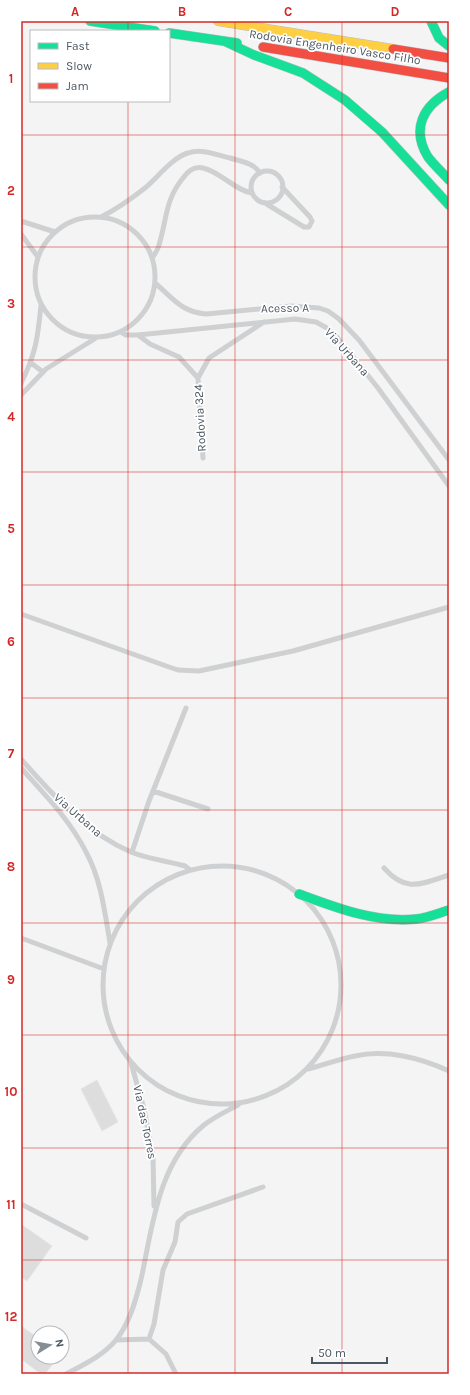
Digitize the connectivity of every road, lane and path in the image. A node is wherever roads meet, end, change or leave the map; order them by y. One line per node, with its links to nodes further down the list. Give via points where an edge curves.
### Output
1 (90, 21): 5 (highway)
2 (218, 21): 4 (highway, Rodovia Engenheiro Vasco Filho)
3 (431, 21): 8 (highway, via 438,38)
4 (231, 22): 9 (highway, Rodovia Engenheiro Vasco Filho)
5 (148, 30)
6 (170, 33): 7 (highway, Rodovia Engenheiro Vasco Filho)
7 (224, 41): 10 (highway, Rodovia Engenheiro Vasco Filho); 17 (highway, via 255,55 288,65 342,96 396,143)
8 (449, 46)
9 (449, 58)
10 (449, 78)
11 (449, 92): 13 (highway, via 430,103 425,110 421,135 432,162)
12 (260, 173): 14 (lane, via 275,174 279,177); 15 (lane, via 252,182); 18 (lane, via 248,164 214,154 196,151 187,153 115,210)
13 (449, 180)
14 (282, 188): 16 (lane, via 279,197); 16 (lane, via 310,217 312,221 309,227 304,227)
15 (252, 194): 16 (lane); 23 (lane, via 207,169 199,167 191,170 172,194 165,212 159,245)
16 (266, 203)
17 (449, 205)
18 (101, 217): 20 (lane, via 79,219); 23 (lane, via 132,230 144,243)
19 (21, 221): 20 (lane)
20 (54, 232): 22 (lane)
21 (21, 234): 22 (lane)
22 (38, 257): 25 (lane, via 35,282)
23 (152, 258): 24 (lane)
24 (155, 283): 27 (lane, via 149,303 138,320); 36 (lane, Acesso A, via 179,305 194,313 291,306 328,311 359,340)
25 (41, 305): 29 (lane, via 58,325 70,332); 30 (lane, via 38,341)
26 (266, 321): 28 (lane, Via Urbana); 32 (lane, via 209,358); 37 (lane, Via Urbana, via 304,319 327,328 378,388)
27 (121, 332): 28 (lane, Via Urbana, via 126,335); 29 (lane)
28 (138, 335): 32 (lane, via 150,344 178,357)
29 (96, 338): 31 (lane)
30 (31, 363): 31 (lane); 33 (lane)
31 (43, 372): 34 (lane)
32 (198, 378): 35 (lane, Rodovia 324)
33 (21, 383)
34 (21, 395)
35 (202, 458)
36 (449, 460)
37 (449, 486)
38 (449, 607): 39 (lane, via 293,651 200,671 169,667)
39 (21, 614)
40 (186, 708): 43 (lane)
41 (21, 760): 45 (lane, Via Urbana, via 56,798 94,832)
42 (21, 768): 52 (lane, Via Urbana, via 66,820 87,853 99,886)
43 (154, 791): 44 (lane); 45 (lane)
44 (208, 809)
45 (132, 852): 47 (lane, Via Urbana, via 185,866)
46 (384, 868): 48 (lane, via 392,877 406,885 420,884)
47 (190, 870): 49 (lane, via 236,866 258,871 280,881); 52 (lane, via 169,878 133,906 120,924)
48 (449, 875)
49 (299, 894): 50 (highway, via 347,912 388,919 417,919); 55 (lane, via 313,908 333,942 341,980 340,1000 332,1031)
50 (449, 910)
51 (21, 938): 53 (lane)
52 (111, 944): 53 (lane)
53 (104, 970): 54 (lane, via 105,1002 113,1033)
54 (130, 1061): 57 (lane, via 168,1092 215,1105); 60 (lane, Via das Torres, via 144,1109 153,1158)
55 (307, 1070): 56 (lane, via 372,1053 413,1058); 57 (lane, via 275,1090)
56 (449, 1071)
57 (240, 1104): 60 (lane, Via das Torres, via 205,1124 191,1137 172,1165)
58 (263, 1187): 62 (lane, via 187,1214 178,1222 175,1242 164,1270)
59 (21, 1204): 61 (lane)
60 (154, 1209): 63 (lane, Via das Torres, via 139,1286 131,1313)
61 (86, 1238)
62 (149, 1339): 63 (lane); 65 (lane, via 166,1354)
63 (116, 1340): 64 (lane, via 96,1357)
64 (66, 1374)
65 (176, 1374)

